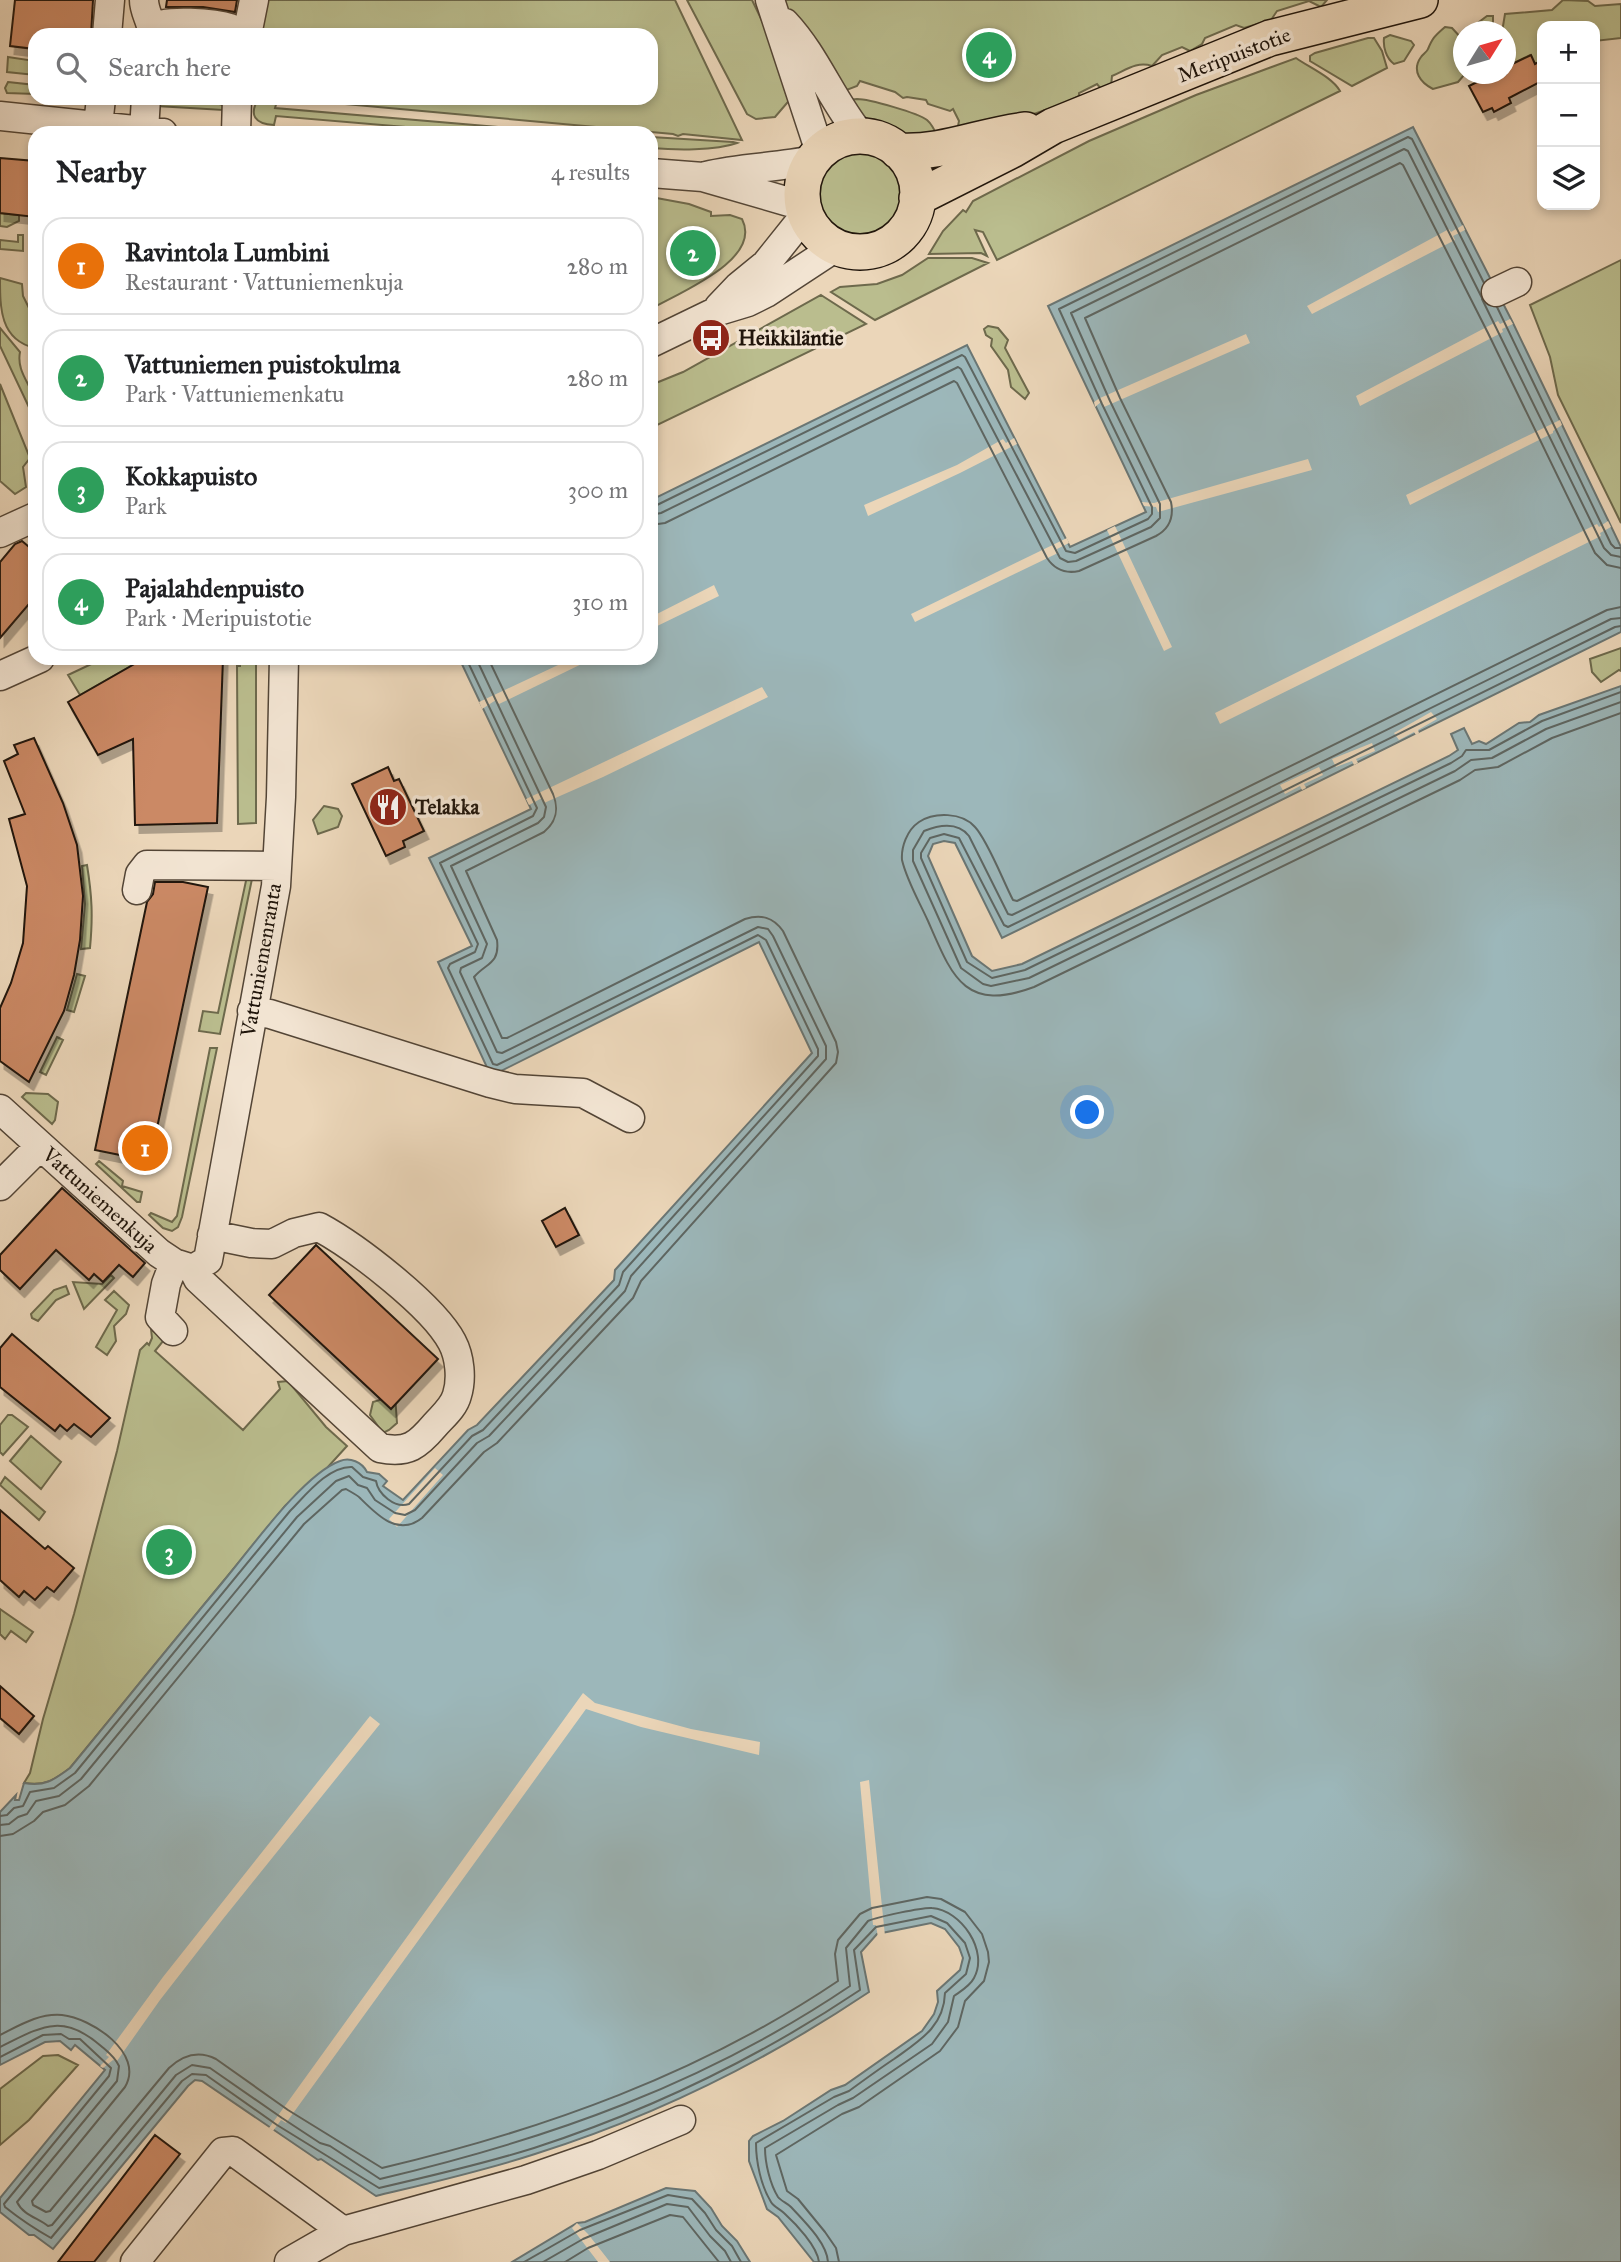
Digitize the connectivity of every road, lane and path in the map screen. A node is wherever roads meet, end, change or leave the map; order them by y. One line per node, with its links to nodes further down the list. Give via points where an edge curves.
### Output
1 (110, 0): 6 (street)
2 (145, 0): 7 (street)
3 (254, 0): 10 (street)
4 (1420, 0): 18 (main road, Meripuistotie, via 1269,38)
5 (773, 7): 19 (street, via 798,37); 21 (street, via 807,109)
6 (108, 28)
7 (151, 28)
8 (156, 28): 9 (street, via 172,21)
9 (231, 28)
10 (248, 28)
11 (100, 105): 15 (street)
12 (147, 105): 16 (street)
13 (237, 105): 17 (street)
14 (0, 116): 15 (street)
15 (98, 126)
16 (152, 126)
17 (236, 126)
18 (1053, 126): 20 (main road, Meripuistotie, via 1005,132 948,148); 24 (main road, Meripuistotie)
19 (861, 136): 20 (main road); 21 (main road, via 839,140)
20 (898, 150): 24 (main road, via 915,177)
21 (817, 156): 23 (street, via 787,166 736,168); 25 (main road, via 802,187)
22 (658, 174): 23 (street)
23 (703, 177): 25 (street)
24 (917, 198): 26 (main road, via 909,225 889,244 863,252)
25 (804, 210): 26 (main road, via 815,230); 27 (street, via 766,264)
26 (836, 247): 27 (street, via 766,293)
27 (715, 312): 28 (street)
28 (658, 340)
29 (28, 520): 30 (street)
30 (0, 533)
31 (28, 663): 33 (street)
32 (284, 665): 34 (street, Vattuniemenranta)
33 (0, 676)
34 (277, 866): 35 (street, via 147,864); 36 (street, Vattuniemenranta, via 270,928)
35 (137, 890)
36 (252, 1012): 38 (street, via 490,1083 583,1093); 41 (street, Vattuniemenranta)
37 (0, 1109): 39 (street, Vattuniemenkuja)
38 (630, 1118)
39 (40, 1146): 40 (street); 41 (street, Vattuniemenkuja, via 76,1163 159,1253)
40 (0, 1186)
41 (197, 1257): 41 (street, via 251,1243 272,1244 319,1227 341,1238 435,1317 457,1357 460,1374 455,1402 420,1443 394,1451 380,1448 198,1279); 42 (street, Vattuniemenranta, via 166,1284 160,1317)
42 (173, 1331)
43 (681, 2120): 44 (street, via 526,2180)
44 (343, 2231): 45 (street, via 233,2151 223,2152); 46 (street)
45 (135, 2262)
46 (289, 2262)

